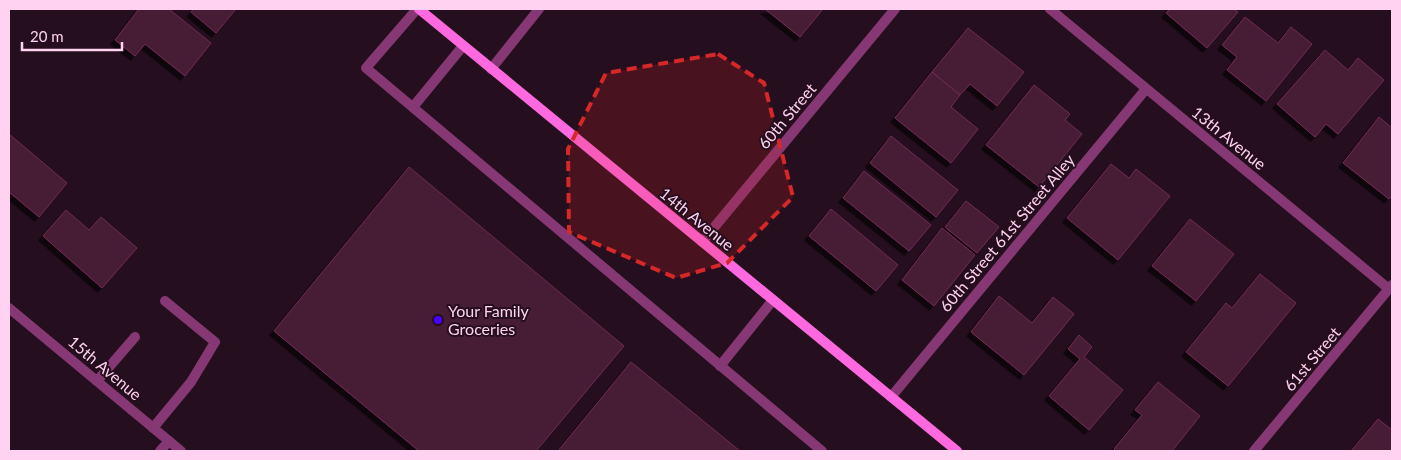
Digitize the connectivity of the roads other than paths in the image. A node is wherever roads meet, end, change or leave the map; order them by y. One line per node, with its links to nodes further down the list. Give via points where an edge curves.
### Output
1 (418, 9): 5 (street, 14th Avenue); 8 (street, via 366,68)
2 (539, 9): 6 (street)
3 (895, 9): 9 (street, 60th Street)
4 (1050, 9): 7 (street, 13th Avenue)
5 (463, 46): 6 (street, 14th Avenue); 8 (street)
6 (491, 68): 9 (street, 14th Avenue)
7 (1146, 88): 10 (street, 13th Avenue); 17 (street, 60th Street 61st Street Alley)
8 (413, 107): 15 (street)
9 (702, 242): 11 (street, 14th Avenue)
10 (1391, 287): 24 (street, 61st Street)
11 (773, 300): 15 (street); 17 (street, 14th Avenue)
12 (165, 301): 18 (street, via 215,342 190,382)
13 (9, 308): 16 (street, 15th Avenue)
14 (135, 337): 16 (street)
15 (720, 366): 22 (street)
16 (97, 381): 18 (street, 15th Avenue)
17 (890, 397): 23 (street, 14th Avenue)
18 (153, 428): 19 (street, 15th Avenue)
19 (169, 441): 20 (street); 21 (street, 15th Avenue)
20 (160, 451)
21 (182, 451)
22 (822, 451)
23 (957, 451)
24 (1254, 451)

